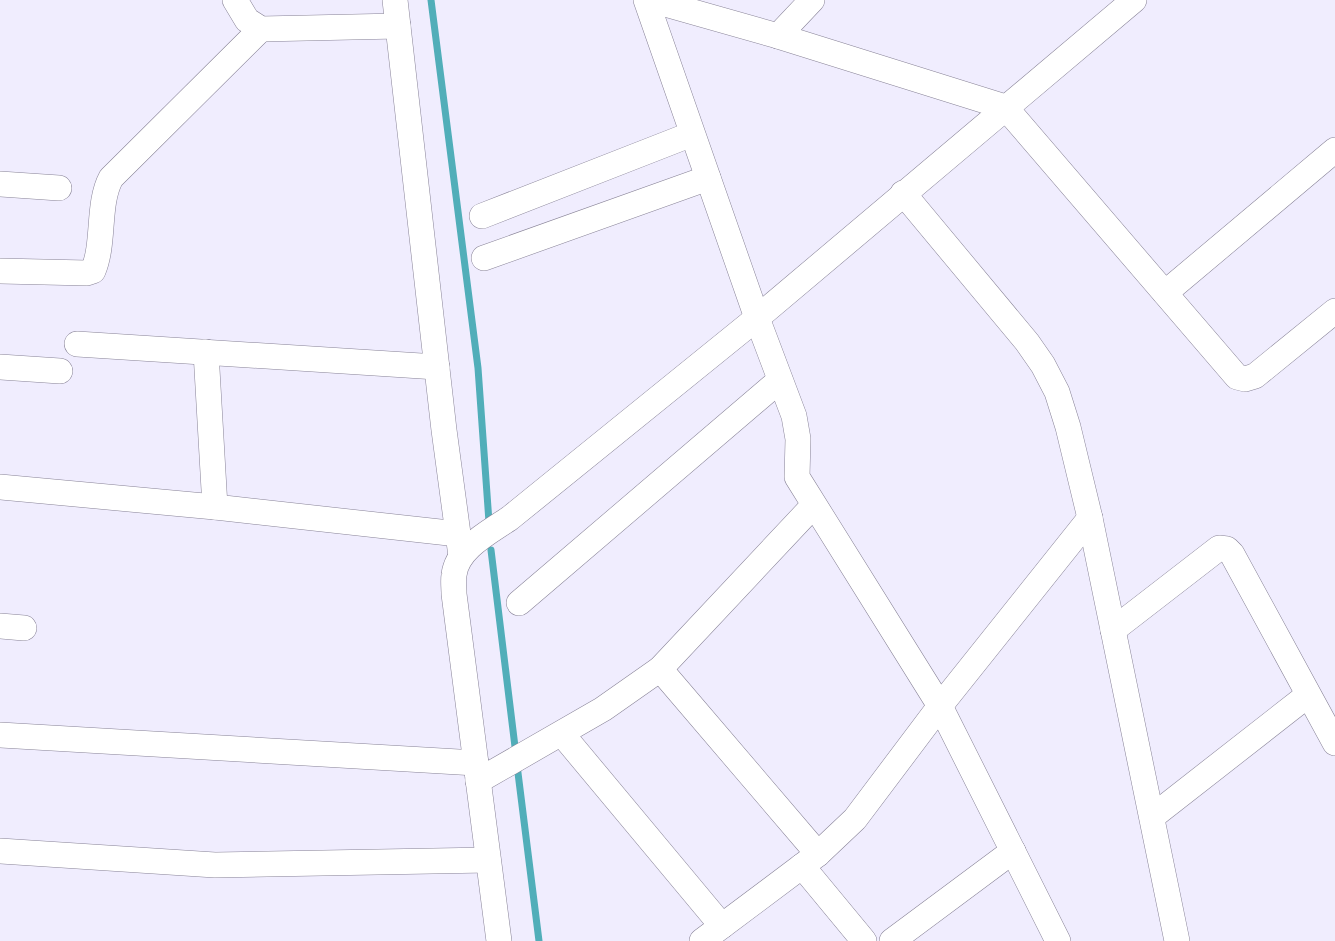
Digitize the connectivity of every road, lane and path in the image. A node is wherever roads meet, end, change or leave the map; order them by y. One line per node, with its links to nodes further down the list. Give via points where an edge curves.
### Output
1 (234, 0): 8 (street, via 248,20)
2 (395, 0): 7 (street)
3 (646, 0): 11 (street)
4 (650, 0): 9 (street)
5 (812, 0): 9 (street)
6 (1134, 0): 10 (street)
7 (398, 26): 8 (street); 26 (street)
8 (261, 29): 19 (street, via 111,178 93,271)
9 (778, 36): 10 (street)
10 (1006, 108): 16 (street); 20 (street)
11 (692, 134): 13 (street); 17 (street)
12 (1335, 150): 20 (street)
13 (708, 178): 18 (street); 22 (street)
14 (0, 184): 15 (street)
15 (59, 188)
16 (903, 193): 22 (street); 32 (street, via 1043,365 1057,392 1068,427)
17 (482, 216)
18 (484, 258)
19 (0, 271)
20 (1165, 293): 21 (street, via 1238,377 1245,379 1254,376)
21 (1335, 311)
22 (756, 318): 28 (street); 33 (street, via 510,518 473,544)
23 (77, 344): 24 (street)
24 (206, 352): 26 (street); 31 (street)
25 (0, 367): 27 (street)
26 (438, 367): 33 (street)
27 (60, 371)
28 (780, 380): 30 (street, via 797,428 797,477); 34 (street)
29 (0, 486): 31 (street)
30 (813, 506): 36 (street); 38 (street)
31 (215, 507): 33 (street)
32 (1090, 518): 35 (street); 38 (street)
33 (459, 545): 42 (street, via 454,594)
34 (519, 603)
35 (1113, 630): 37 (street, via 1219,548 1227,549); 43 (street)
36 (660, 668): 39 (street); 47 (street)
37 (1308, 695): 41 (street); 43 (street)
38 (940, 706): 45 (street); 47 (street, via 855,819)
39 (562, 734): 42 (street); 48 (street)
40 (0, 735): 42 (street)
41 (1335, 744)
42 (477, 772): 46 (street)
43 (1152, 817): 54 (street)
44 (0, 851): 46 (street, via 215,865)
45 (1012, 851): 52 (street); 53 (street)
46 (488, 860): 49 (street)
47 (810, 860): 48 (street); 51 (street)
48 (722, 926): 50 (street)
49 (499, 941)
50 (702, 941)
51 (864, 941)
52 (892, 941)
53 (1058, 941)
54 (1177, 941)

